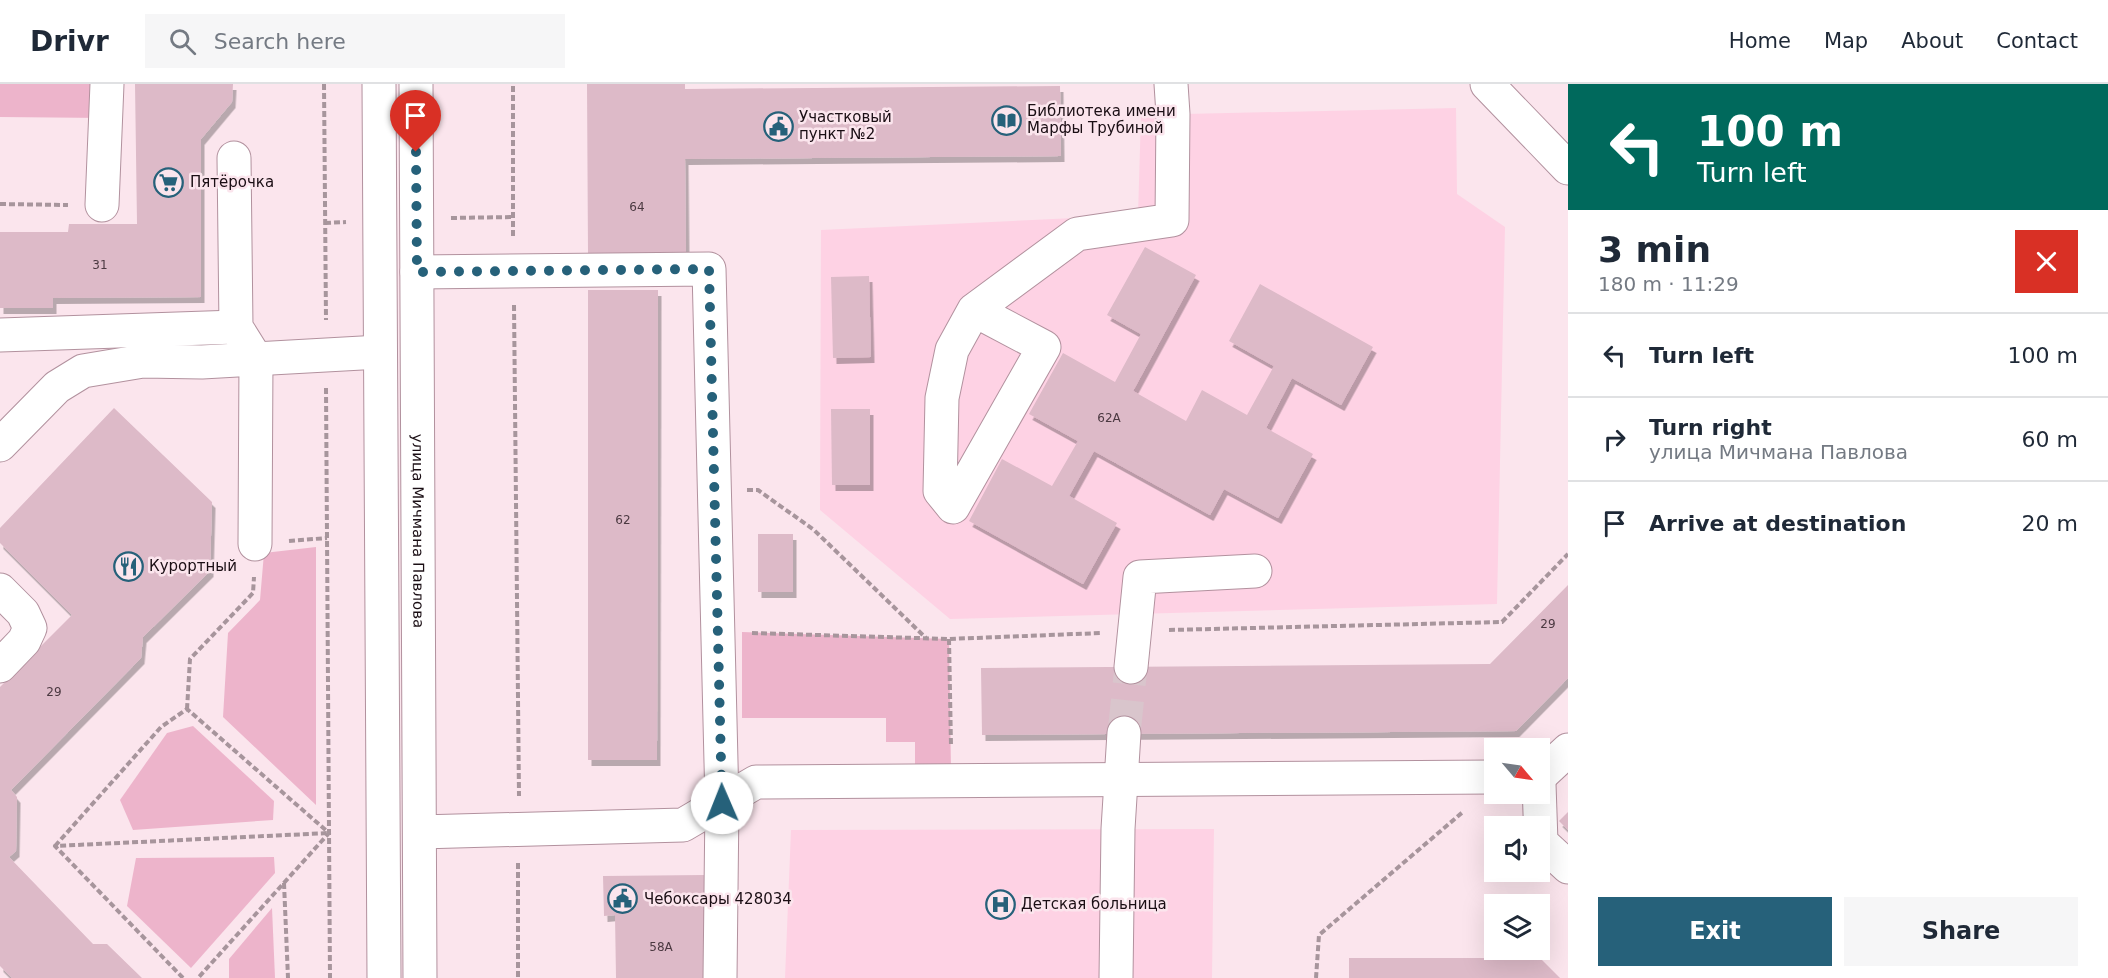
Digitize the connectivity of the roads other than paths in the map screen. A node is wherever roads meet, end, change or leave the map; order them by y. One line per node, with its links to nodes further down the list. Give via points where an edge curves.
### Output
1 (107, 84): 8 (main road)
2 (379, 84): 14 (main road)
3 (416, 84): 9 (main road, улица Мичмана Павлова)
4 (1171, 84): 10 (main road, via 1172,220 1077,234)
5 (1487, 84): 7 (main road)
6 (234, 158): 11 (main road)
7 (1568, 168)
8 (102, 206)
9 (417, 272): 13 (main road, улица Мичмана Павлова); 27 (main road, via 709,269)
10 (974, 310): 10 (main road, via 952,350 942,398 939,491 954,507 1044,347)
11 (236, 327): 12 (main road); 15 (main road)
12 (0, 335)
13 (417, 350): 14 (main road); 29 (main road, улица Мичмана Павлова)
14 (380, 352): 15 (main road); 30 (main road)
15 (256, 359): 16 (main road, via 202,363 142,361 83,371 57,387); 17 (main road)
16 (0, 445)
17 (255, 544)
18 (1256, 571): 21 (main road, via 1140,577)
19 (0, 590): 20 (main road, via 23,613 30,628)
20 (0, 666)
21 (1131, 667)
22 (1124, 733): 26 (main road)
23 (1568, 750): 24 (main road)
24 (1550, 767)
25 (1484, 777): 26 (main road)
26 (1120, 779): 27 (main road, via 756,782); 35 (main road)
27 (722, 803): 29 (main road, via 683,825); 34 (main road)
28 (1540, 804): 31 (main road, via 1541,842)
29 (420, 832): 30 (main road); 33 (main road, улица Мичмана Павлова)
30 (383, 834): 32 (main road)
31 (1568, 867)
32 (384, 978)
33 (420, 978)
34 (720, 978)
35 (1116, 978)

